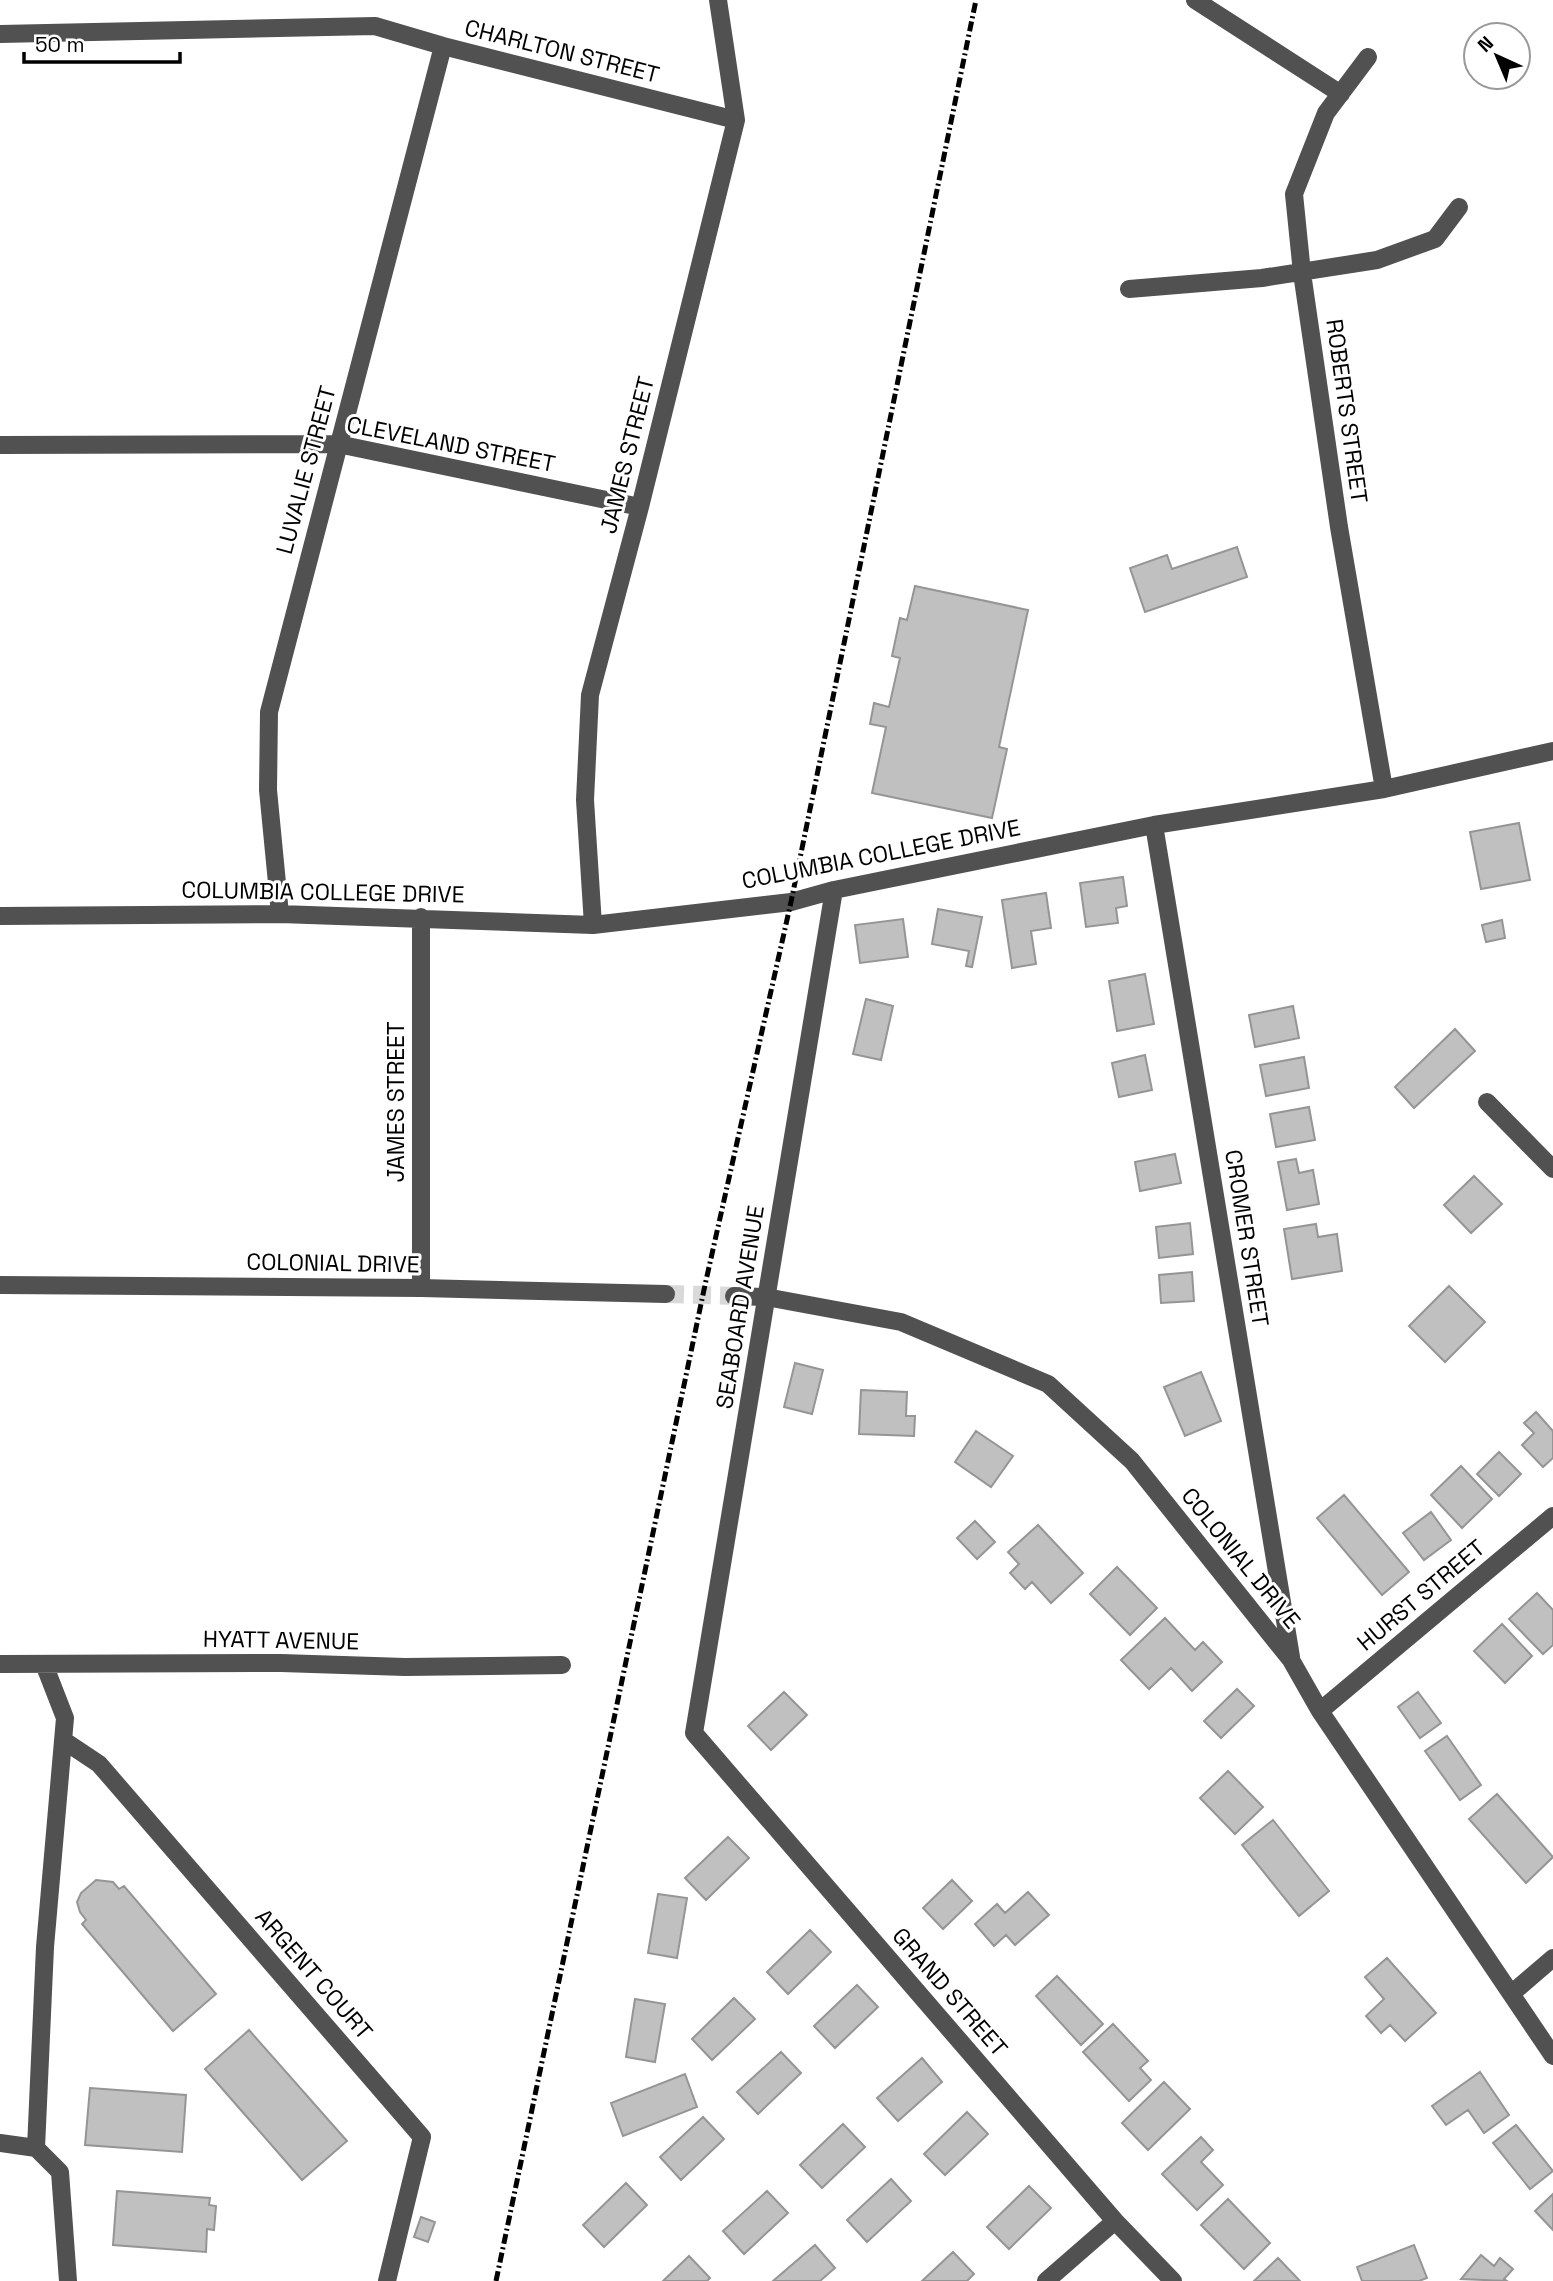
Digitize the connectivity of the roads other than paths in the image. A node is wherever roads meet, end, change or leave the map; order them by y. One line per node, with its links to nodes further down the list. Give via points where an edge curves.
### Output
1 (719, 0): 7 (street, JAMES STREET)
2 (1195, 0): 6 (street)
3 (0, 34): 4 (street, CHARLTON STREET, via 375,26)
4 (443, 46): 7 (street, CHARLTON STREET); 12 (street, LUVALIE STREET)
5 (1368, 57): 6 (street, ROBERTS STREET)
6 (1341, 94): 9 (street, ROBERTS STREET, via 1326,113 1294,194)
7 (736, 120): 13 (street, JAMES STREET)
8 (1460, 207): 9 (street, via 1435,239 1377,260)
9 (1302, 273): 10 (street); 15 (street, ROBERTS STREET)
10 (1129, 289)
11 (0, 444): 12 (street, CLEVELAND STREET)
12 (338, 444): 13 (street, CLEVELAND STREET); 18 (street, LUVALIE STREET, via 269,712 268,790)
13 (640, 507): 21 (street, JAMES STREET, via 590,695 585,800)
14 (1553, 751): 15 (street, COLUMBIA COLLEGE DRIVE)
15 (1384, 789): 16 (street, COLUMBIA COLLEGE DRIVE)
16 (1154, 825): 17 (street, COLUMBIA COLLEGE DRIVE); 30 (street, CROMER STREET)
17 (834, 890): 21 (street, COLUMBIA COLLEGE DRIVE, via 791,902); 28 (street, SEABOARD AVENUE)
18 (280, 914): 19 (street, COLUMBIA COLLEGE DRIVE); 20 (street, COLUMBIA COLLEGE DRIVE)
19 (0, 916)
20 (421, 917): 21 (street, COLUMBIA COLLEGE DRIVE); 25 (street, JAMES STREET)
21 (593, 925)
22 (1487, 1102): 23 (street)
23 (1553, 1169)
24 (0, 1285): 25 (street, COLONIAL DRIVE)
25 (421, 1288): 26 (street, COLONIAL DRIVE)
26 (666, 1294)
27 (734, 1296): 28 (street, COLONIAL DRIVE)
28 (766, 1297): 30 (street, COLONIAL DRIVE, via 901,1322 1048,1384 1132,1461); 35 (street, SEABOARD AVENUE)
29 (1553, 1516): 34 (street, HURST STREET)
30 (1292, 1660): 34 (street, COLONIAL DRIVE)
31 (0, 1664): 32 (street, HYATT AVENUE)
32 (44, 1664): 33 (street, HYATT AVENUE); 36 (street, via 65,1718)
33 (562, 1665)
34 (1320, 1711): 38 (street, COLONIAL DRIVE)
35 (694, 1732): 42 (street, GRAND STREET)
36 (63, 1740): 41 (street, via 45,1947); 44 (street, ARGENT COURT, via 99,1763 422,2137)
37 (1553, 1958): 38 (street)
38 (1511, 1994): 39 (street, COLONIAL DRIVE)
39 (1553, 2056)
40 (0, 2143): 41 (street)
41 (36, 2148): 43 (street, via 60,2172)
42 (1115, 2221): 45 (street); 46 (street, GRAND STREET)
43 (68, 2281)
44 (387, 2281)
45 (1046, 2281)
46 (1172, 2281)

